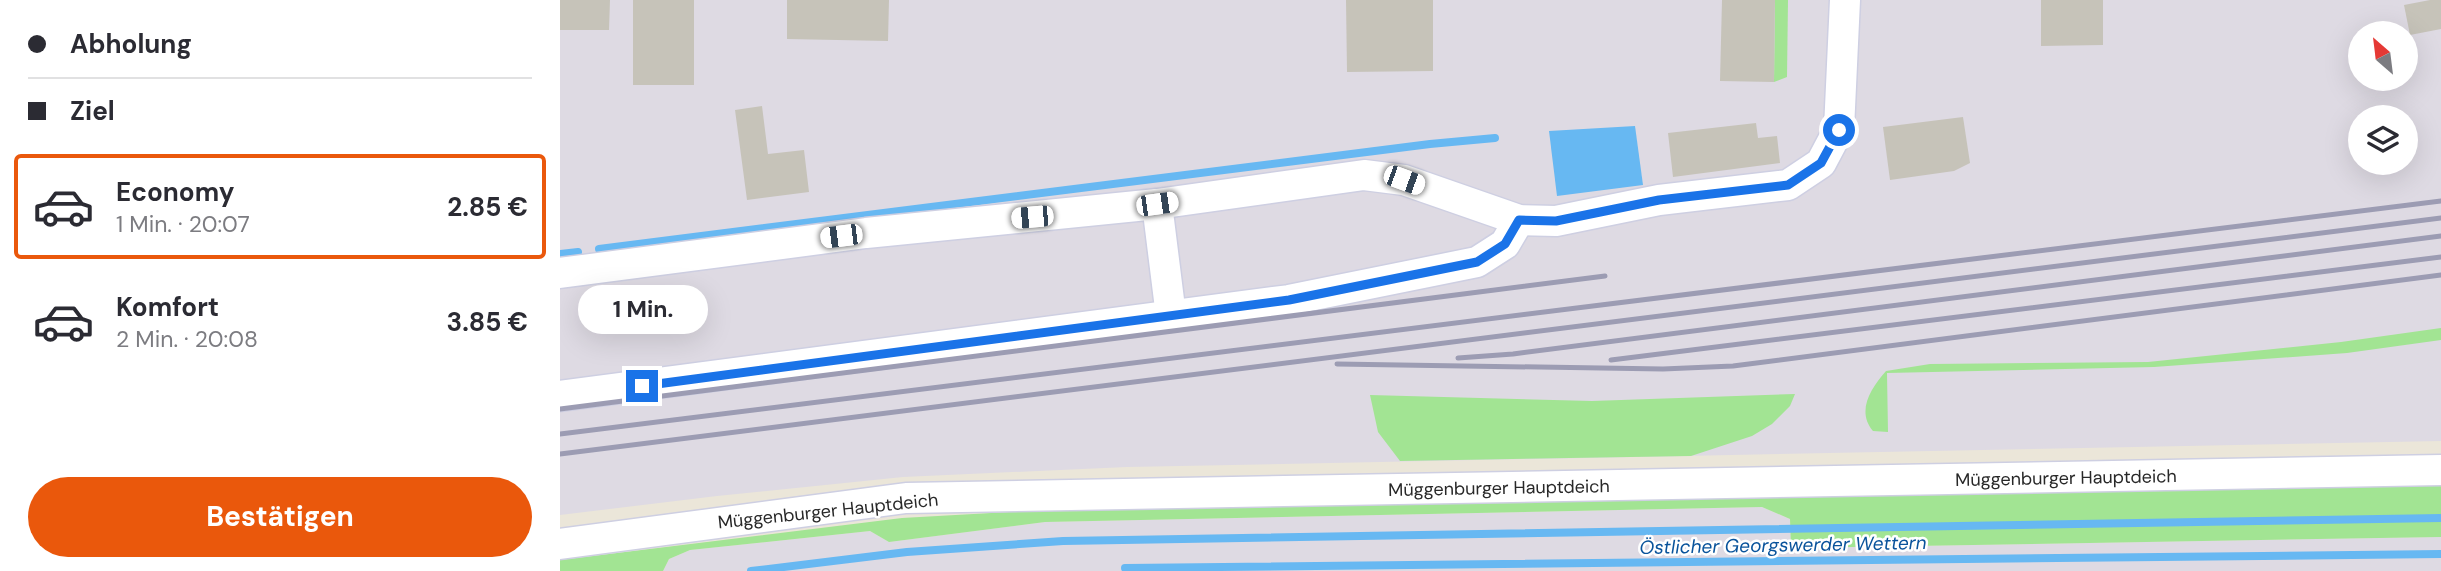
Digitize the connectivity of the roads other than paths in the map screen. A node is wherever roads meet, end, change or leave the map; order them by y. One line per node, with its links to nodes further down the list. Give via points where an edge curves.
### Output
1 (1844, 0): 3 (street, via 1839,130 1821,163 1788,185 1659,200 1556,221)
2 (1157, 204): 3 (street, via 1364,175 1404,180); 4 (street, via 866,233); 5 (street)
3 (1519, 220): 5 (street, via 1505,244 1477,262 1289,300)
4 (560, 273)
5 (1171, 316): 6 (street)
6 (560, 396)
7 (2441, 470): 8 (street, Müggenburger Hauptdeich, via 906,498)
8 (560, 544)

